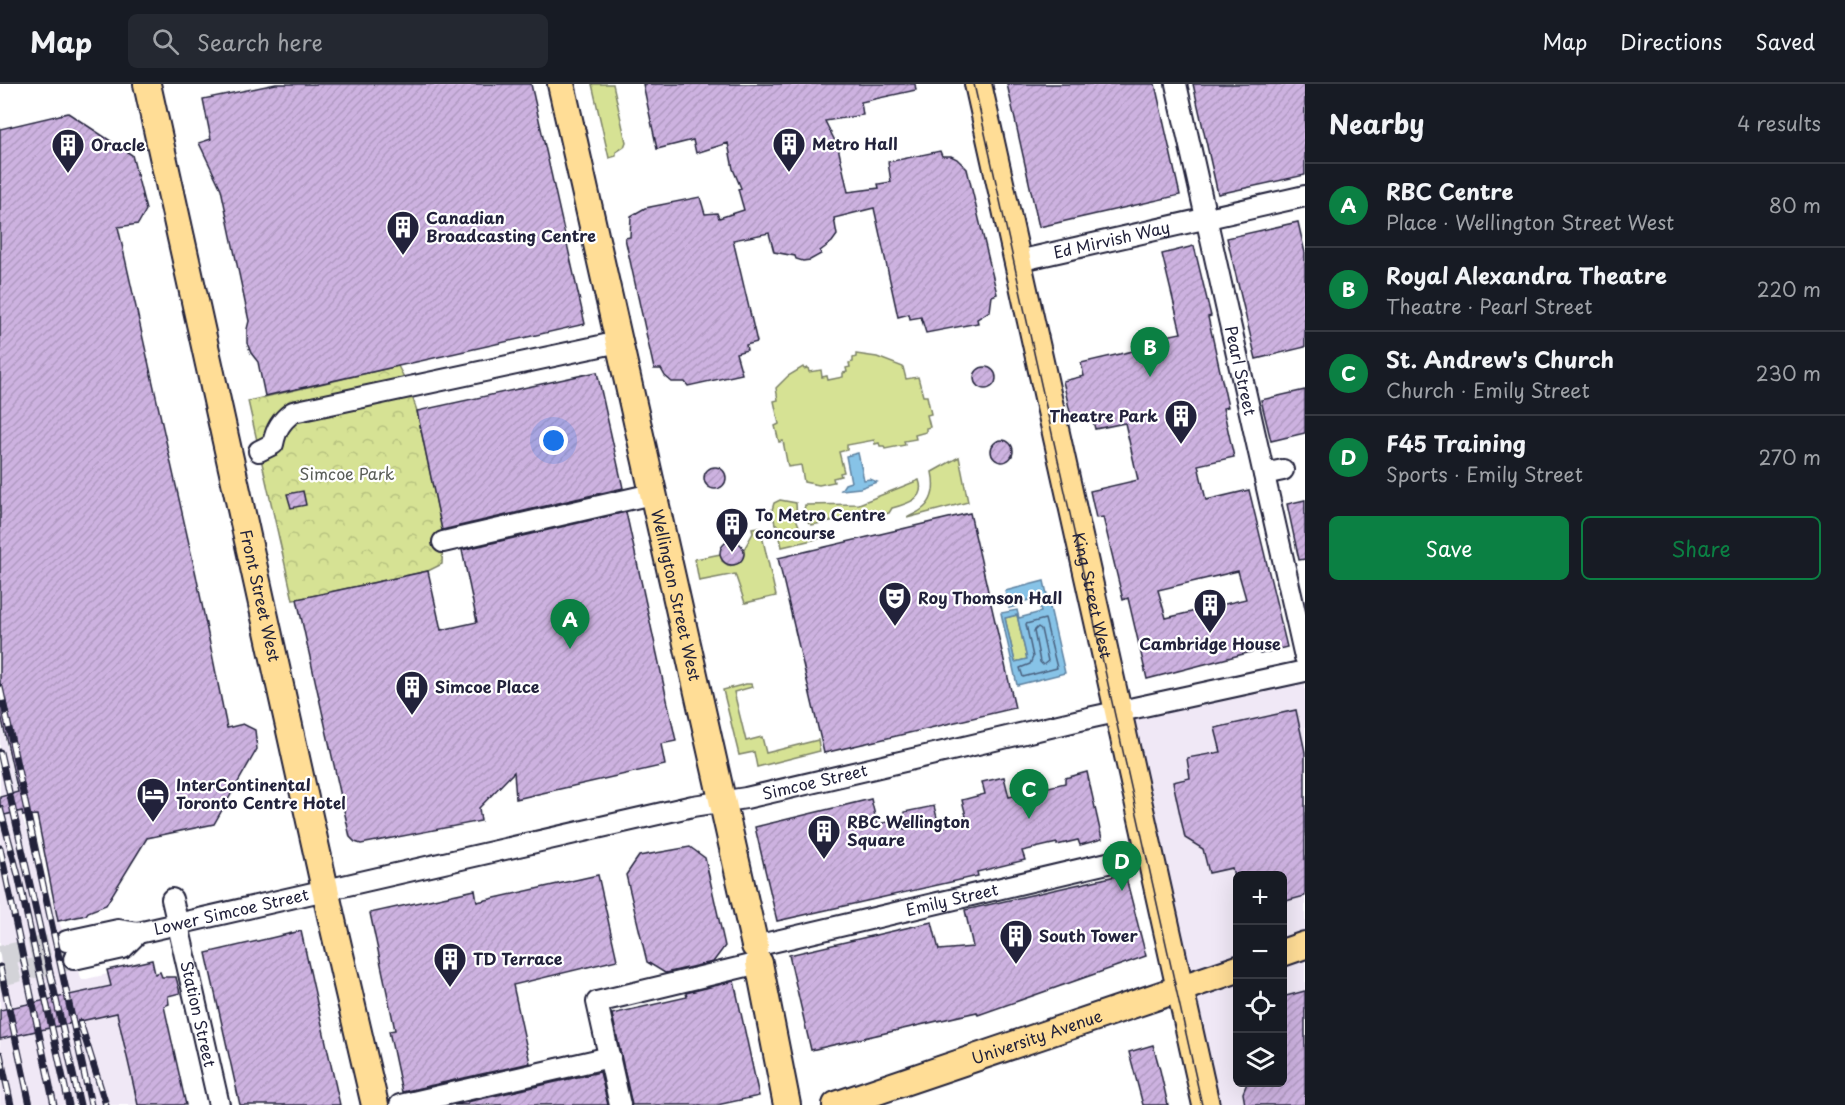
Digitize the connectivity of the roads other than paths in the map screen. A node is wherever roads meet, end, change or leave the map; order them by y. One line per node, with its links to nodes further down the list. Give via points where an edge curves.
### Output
1 (561, 84): 8 (main road, Wellington Street West)
2 (978, 84): 7 (main road, King Street West)
3 (1176, 84): 6 (street, Pearl Street)
4 (150, 85): 19 (main road, Front Street West)
5 (1305, 196): 6 (street, Ed Mirvish Way)
6 (1206, 218): 7 (street, Ed Mirvish Way); 11 (street, Pearl Street)
7 (1018, 261): 16 (main road, King Street West)
8 (619, 342): 9 (street, via 293,412 282,421 273,444); 12 (main road, Wellington Street West)
9 (259, 451)
10 (1283, 470): 11 (street)
11 (1264, 474): 14 (street, Pearl Street)
12 (652, 494): 13 (street); 17 (main road, Wellington Street West)
13 (442, 542)
14 (1305, 657)
15 (1305, 671): 16 (street, Simcoe Street)
16 (1118, 711): 17 (street, Simcoe Street); 18 (main road, King Street West)
17 (722, 802): 19 (street, Simcoe Street); 25 (main road, Wellington Street West)
18 (1149, 853): 25 (street, Emily Street, via 958,897); 27 (main road, King Street West)
19 (325, 891): 21 (street, Lower Simcoe Street); 30 (main road, Front Street West)
20 (172, 899): 21 (street, Station Street)
21 (178, 924): 23 (street, Lower Simcoe Street, via 138,933 123,948); 29 (street, Station Street)
22 (1305, 945): 24 (main road)
23 (70, 950)
24 (1287, 951)
25 (757, 955): 28 (street, Emily Street, via 597,1002); 33 (main road, Wellington Street West)
26 (1233, 971): 27 (main road, University Avenue)
27 (1180, 989): 34 (main road, University Avenue); 35 (main road, King Street West)
28 (610, 1057): 31 (street); 32 (street)
29 (219, 1105)
30 (375, 1105)
31 (400, 1105)
32 (620, 1105)
33 (787, 1105)
34 (836, 1105)
35 (1206, 1105)

